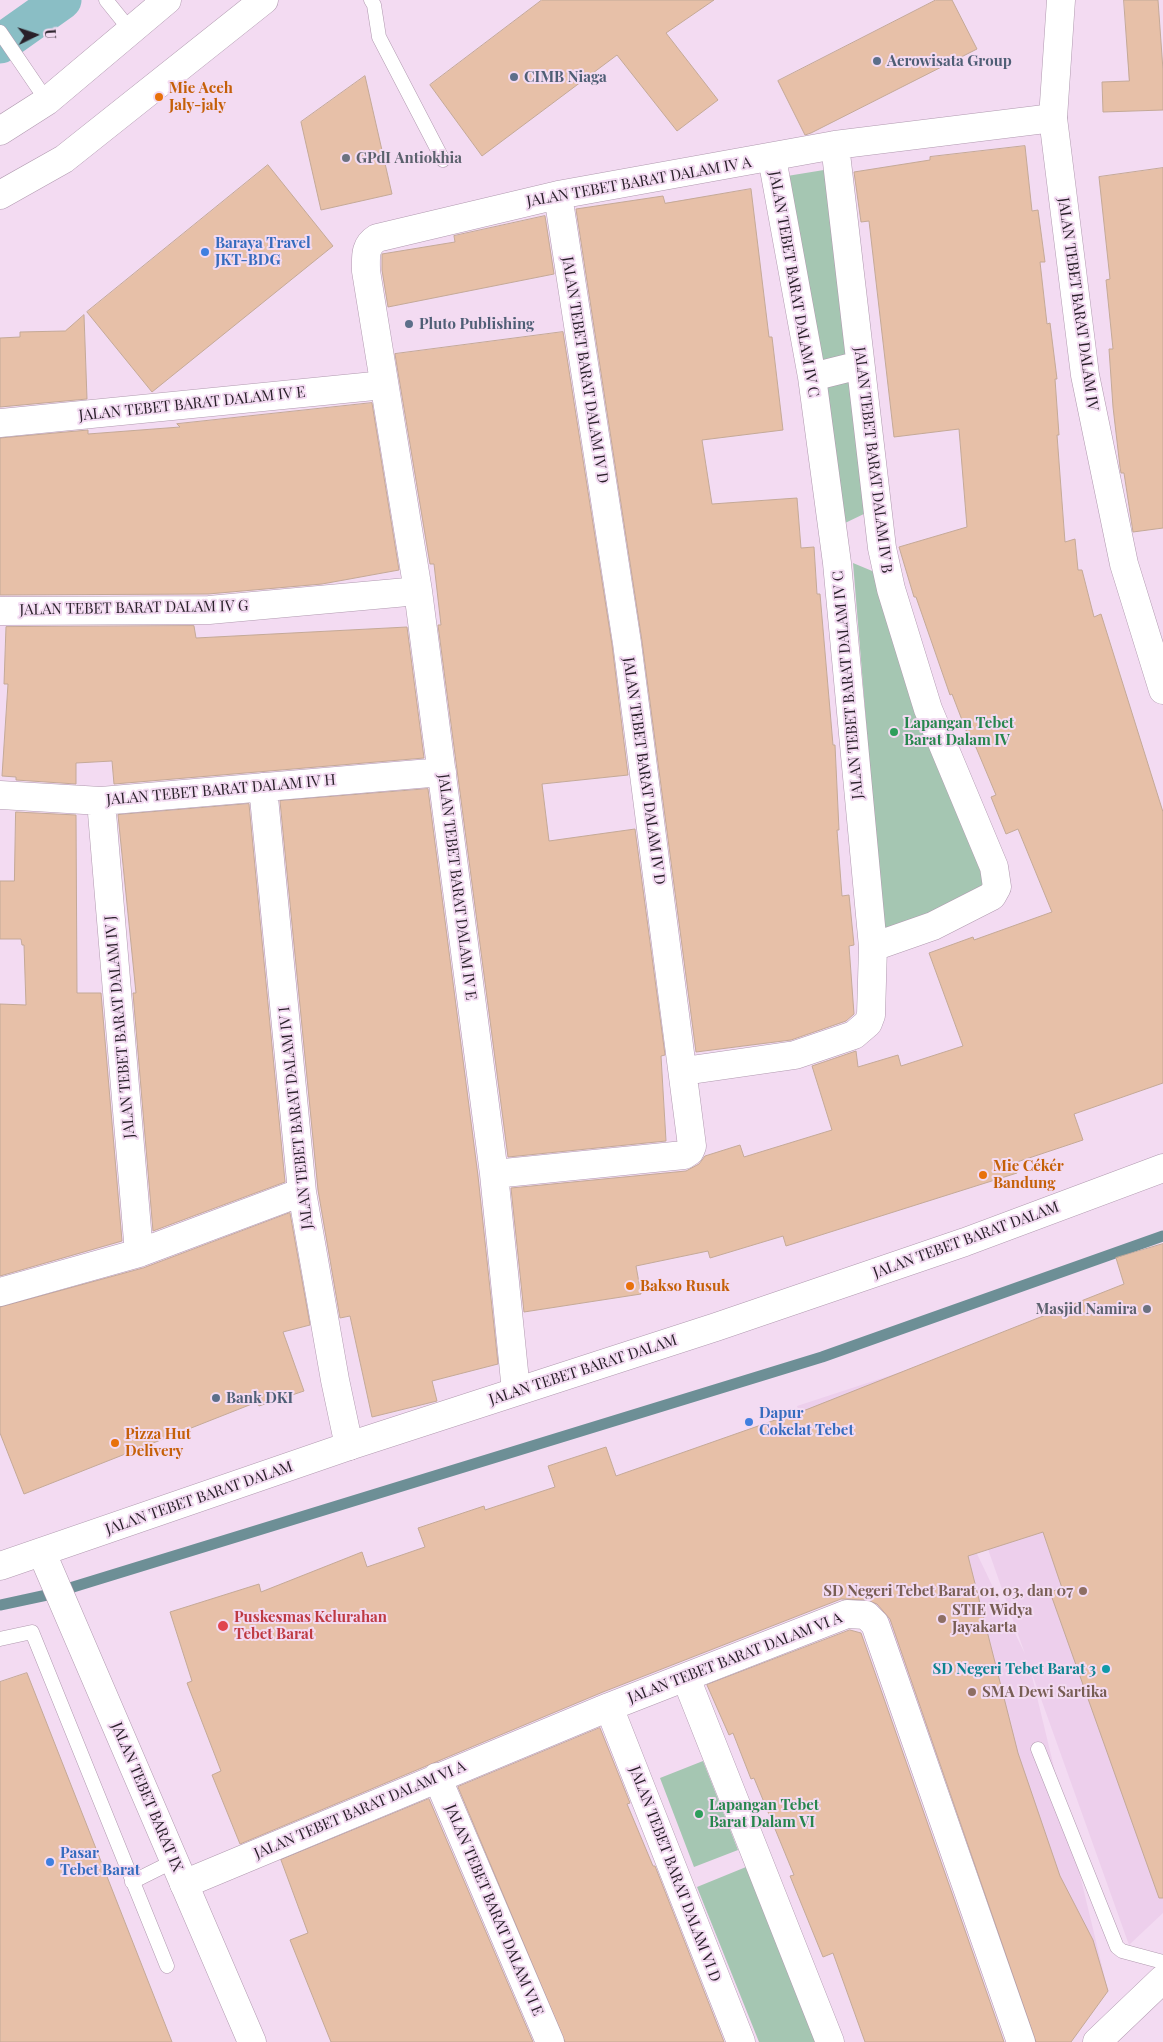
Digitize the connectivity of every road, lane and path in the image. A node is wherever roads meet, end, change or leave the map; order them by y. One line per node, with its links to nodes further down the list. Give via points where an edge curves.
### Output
1 (106, 0): 6 (lane)
2 (167, 0): 6 (street)
3 (264, 0): 14 (street, via 64,158)
4 (1061, 0): 9 (street, JALAN TEBET BARAT DALAM IV)
5 (376, 2): 13 (lane, via 379,37)
6 (124, 23): 8 (street)
7 (2, 34): 8 (lane)
8 (47, 101): 10 (street)
9 (1053, 118): 11 (street, JALAN TEBET BARAT DALAM IV A); 23 (street, JALAN TEBET BARAT DALAM IV, via 1085,375 1124,564)
10 (0, 131)
11 (835, 145): 12 (street, JALAN TEBET BARAT DALAM IV A); 17 (street, JALAN TEBET BARAT DALAM IV B)
12 (772, 158): 15 (street, JALAN TEBET BARAT DALAM IV A); 18 (street, JALAN TEBET BARAT DALAM IV C)
13 (443, 160)
14 (0, 195)
15 (558, 195): 16 (street, JALAN TEBET BARAT DALAM IV A); 29 (street, JALAN TEBET BARAT DALAM IV D, via 627,643)
16 (377, 238): 19 (street, JALAN TEBET BARAT DALAM IV E, via 370,242 366,251 366,271)
17 (860, 365): 18 (street); 28 (street, JALAN TEBET BARAT DALAM IV B, via 882,548 891,589 928,709 994,867 997,887 992,896 933,926)
18 (812, 377): 28 (street, JALAN TEBET BARAT DALAM IV C, via 837,563)
19 (384, 385): 20 (street, JALAN TEBET BARAT DALAM IV E); 21 (street, JALAN TEBET BARAT DALAM IV E)
20 (0, 423)
21 (418, 591): 22 (street, JALAN TEBET BARAT DALAM IV G, via 209,610); 24 (street, JALAN TEBET BARAT DALAM IV E)
22 (0, 611)
23 (1163, 690)
24 (442, 772): 25 (street, JALAN TEBET BARAT DALAM IV H); 31 (street, JALAN TEBET BARAT DALAM IV E)
25 (263, 786): 27 (street, JALAN TEBET BARAT DALAM IV H); 32 (street, JALAN TEBET BARAT DALAM IV I)
26 (0, 795): 27 (street, JALAN TEBET BARAT DALAM IV H)
27 (102, 801): 33 (street, JALAN TEBET BARAT DALAM IV J)
28 (873, 947): 29 (street, JALAN TEBET BARAT DALAM IV C, via 871,1015 863,1030 795,1055)
29 (684, 1071): 31 (street, JALAN TEBET BARAT DALAM IV D, via 692,1146 688,1153)
30 (1163, 1168): 35 (street, JALAN TEBET BARAT DALAM, via 947,1248)
31 (494, 1174): 35 (street, JALAN TEBET BARAT DALAM IV E)
32 (302, 1192): 33 (street); 36 (street, JALAN TEBET BARAT DALAM IV I)
33 (138, 1254): 34 (street)
34 (0, 1292)
35 (516, 1392): 36 (street, JALAN TEBET BARAT DALAM)
36 (349, 1446): 37 (street, JALAN TEBET BARAT DALAM)
37 (42, 1553): 38 (street, JALAN TEBET BARAT DALAM); 44 (street, JALAN TEBET BARAT IX)
38 (0, 1566)
39 (0, 1639): 45 (lane, via 32,1632)
40 (686, 1678): 41 (street, JALAN TEBET BARAT DALAM VI A); 52 (street); 53 (street, JALAN TEBET BARAT DALAM VI A, via 847,1614 866,1615 876,1624)
41 (609, 1706): 43 (street, JALAN TEBET BARAT DALAM VI A); 51 (street, JALAN TEBET BARAT DALAM VI D)
42 (1038, 1749): 46 (lane, via 1117,1947)
43 (437, 1777): 44 (street, JALAN TEBET BARAT DALAM VI A); 50 (street, JALAN TEBET BARAT DALAM VI E)
44 (179, 1873): 45 (lane); 49 (street, JALAN TEBET BARAT IX)
45 (132, 1882): 47 (lane)
46 (1163, 1962)
47 (167, 1966)
48 (1163, 1979): 54 (street)
49 (252, 2042)
50 (550, 2042)
51 (742, 2042)
52 (830, 2042)
53 (1021, 2042)
54 (1097, 2042)

